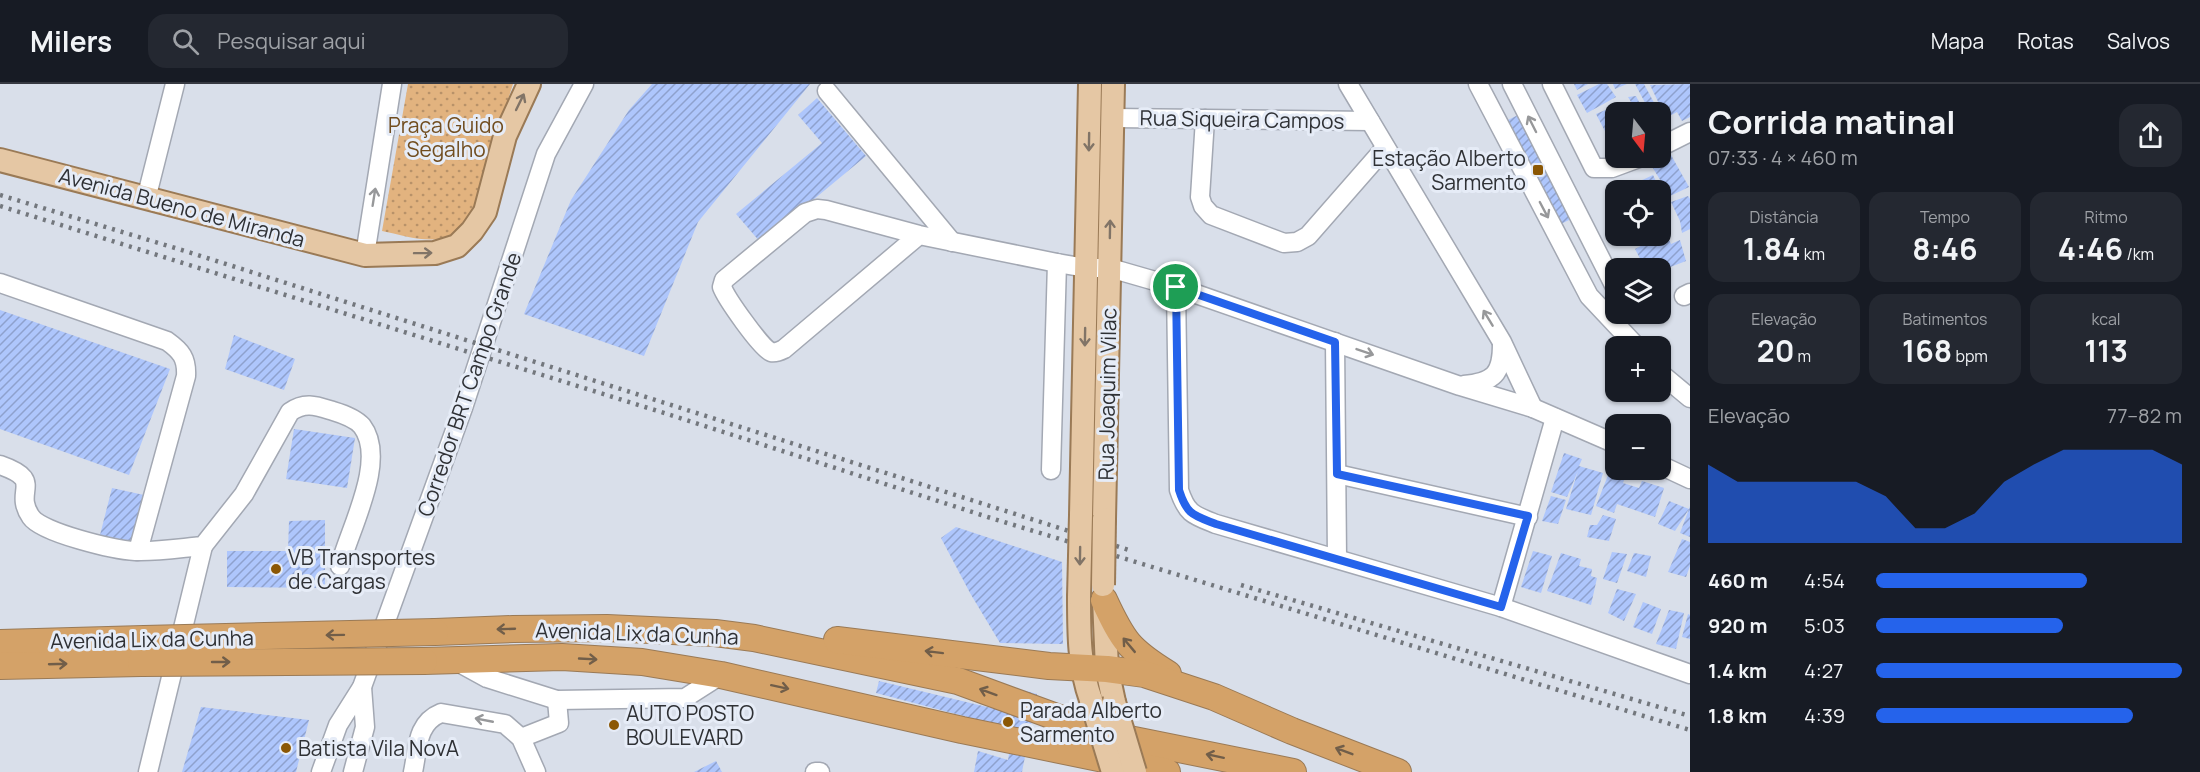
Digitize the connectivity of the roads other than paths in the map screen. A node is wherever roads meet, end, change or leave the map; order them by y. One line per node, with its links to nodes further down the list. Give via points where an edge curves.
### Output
1 (175, 84): 20 (street)
2 (392, 84): 23 (street, one-way to 2)
3 (529, 84): 23 (main road, Avenida Bueno de Miranda, one-way to 3, via 435,253 457,246 472,231 485,212 506,136)
4 (584, 84): 59 (street, Corredor BRT Campo Grande, via 546,154 463,408)
5 (1090, 84): 26 (main road, Rua Joaquim Vilac, one-way to 26)
6 (1113, 84): 12 (main road, Rua Joaquim Vilac)
7 (1348, 84): 14 (street)
8 (1478, 84): 30 (street, one-way to 30, via 1589,296)
9 (1512, 84): 25 (street, one-way to 9)
10 (1552, 84): 19 (street, via 1593,166 1602,170)
11 (827, 91): 22 (street)
12 (1113, 118): 13 (street, Rua Siqueira Campos); 27 (main road, Rua Joaquim Vilac, one-way to 12)
13 (1205, 119): 14 (street, Rua Siqueira Campos); 17 (street, via 1200,197 1203,206 1211,215 1284,243 1308,236)
14 (1370, 121): 17 (street)
15 (1690, 132): 16 (street)
16 (1671, 142)
17 (1385, 148): 32 (street, one-way to 17)
18 (0, 159): 20 (main road, Avenida Bueno de Miranda)
19 (1612, 168)
20 (146, 199): 23 (main road, Avenida Bueno de Miranda)
21 (919, 235): 21 (street, via 826,210 810,210 724,280 722,288 767,349 777,352); 22 (street)
22 (952, 242): 24 (street)
23 (365, 255)
24 (1056, 263): 26 (street); 40 (street)
25 (1605, 267)
26 (1086, 268): 27 (street); 49 (main road, Rua Joaquim Vilac, one-way to 49, bridge, via 1081,515)
27 (1110, 268): 29 (street); 49 (main road, Rua Joaquim Vilac, bridge, via 1104,519)
28 (0, 283): 46 (street, via 167,341 185,357 186,376)
29 (1176, 287): 31 (street); 47 (street, via 1179,490 1187,509 1216,524)
30 (1626, 336)
31 (1335, 342): 34 (street, one-way to 34); 42 (street)
32 (1502, 342): 34 (street, via 1501,365 1492,377); 36 (street)
33 (1671, 382): 35 (street)
34 (1460, 386): 36 (street)
35 (1690, 398)
36 (1533, 408): 37 (street)
37 (1555, 418): 38 (street); 44 (street)
38 (1605, 439)
39 (0, 465): 46 (street, via 18,472 24,479 25,500 34,521 60,534)
40 (1051, 470)
41 (1671, 470): 43 (street)
42 (1337, 474): 44 (street); 47 (street)
43 (1690, 479)
44 (1528, 516): 50 (street)
45 (203, 546): 46 (street); 48 (street, via 244,494 290,412 310,405 359,423 371,448 363,496); 63 (street)
46 (138, 551)
47 (1337, 558): 50 (street)
48 (340, 566)
49 (1095, 594): 56 (main road, Rua Joaquim Vilac, via 1079,638); 60 (highway, one-way to 49, via 1141,657 1128,645)
50 (1501, 607): 57 (street)
51 (754, 638): 53 (highway, Avenida Lix da Cunha, one-way to 53, bridge, via 607,628 513,629); 56 (highway, one-way to 51, via 1038,665 838,640); 73 (highway, Avenida Lix da Cunha, one-way to 51, via 1124,738 958,681)
52 (0, 641): 53 (highway, Avenida Lix da Cunha, via 48,641)
53 (143, 651): 54 (highway, Avenida Lix da Cunha, one-way to 54, bridge); 55 (highway, Avenida Lix da Cunha, one-way to 53)
54 (454, 660): 58 (highway, Avenida Lix da Cunha, one-way to 58, via 562,657 642,662); 61 (street, via 487,678)
55 (0, 666)
56 (1095, 668): 60 (highway, via 1144,675); 70 (main road, Rua Joaquim Vilac, bridge, via 1084,679); 71 (main road, Rua Joaquim Vilac, bridge, via 1114,702)
57 (1690, 674)
58 (721, 675): 61 (street, via 685,698); 72 (highway, Avenida Lix da Cunha, one-way to 72)
59 (362, 687): 64 (street, Corredor BRT Campo Grande, via 338,725); 65 (street, Corredor BRT Campo Grande, via 365,727)
60 (1214, 697): 74 (highway, one-way to 60)
61 (557, 700): 62 (street, via 559,723)
62 (521, 738): 66 (street, one-way to 66, via 505,724 441,713 427,720 420,734); 67 (street)
63 (144, 771)
64 (321, 772)
65 (352, 772)
66 (413, 772)
67 (536, 772)
68 (815, 772): 69 (street)
69 (820, 772)
70 (1113, 772)
71 (1135, 772)
72 (1167, 772)
73 (1293, 772)
74 (1398, 772)

